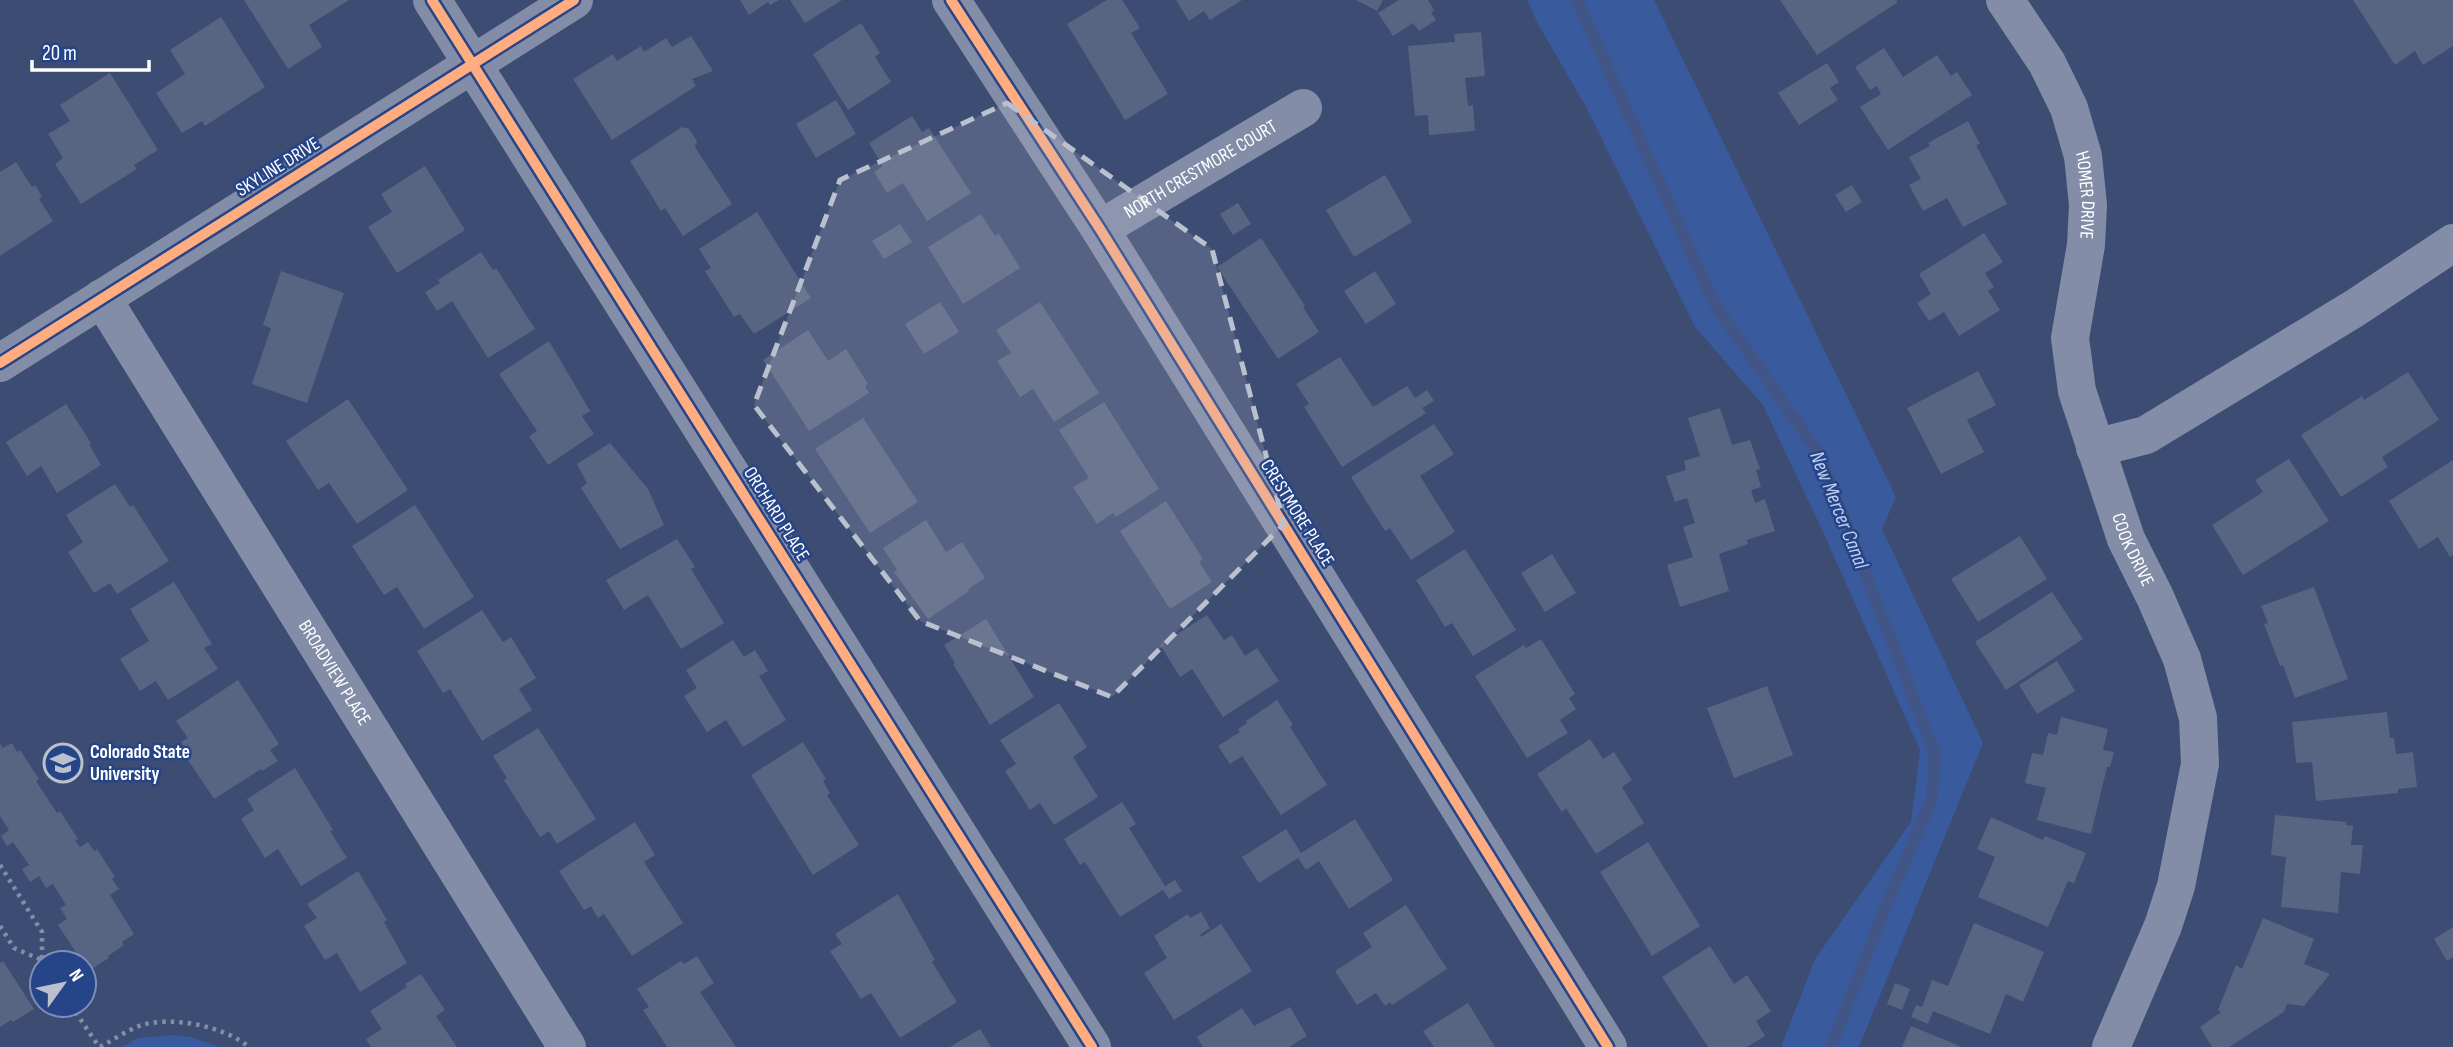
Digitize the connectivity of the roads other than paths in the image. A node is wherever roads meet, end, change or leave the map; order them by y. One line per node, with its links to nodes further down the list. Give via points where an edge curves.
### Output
1 (432, 0): 5 (street, ORCHARD PLACE)
2 (574, 0): 5 (street, SKYLINE DRIVE)
3 (951, 0): 7 (street, CRESTMORE PLACE)
4 (2005, 0): 11 (street, HOMER DRIVE, via 2069,108 2083,156 2087,245 2070,338 2077,391)
5 (472, 65): 9 (street, SKYLINE DRIVE); 13 (street, ORCHARD PLACE)
6 (1303, 108): 7 (street, NORTH CRESTMORE COURT)
7 (1100, 229): 14 (street, CRESTMORE PLACE)
8 (2451, 249): 11 (street, via 2146,435)
9 (102, 298): 10 (street, SKYLINE DRIVE); 12 (street, BROADVIEW PLACE)
10 (0, 363)
11 (2095, 448): 15 (street, COOK DRIVE, via 2126,539 2182,659 2198,718 2200,765 2176,886)
12 (567, 1047)
13 (1091, 1047)
14 (1608, 1047)
15 (2111, 1047)

